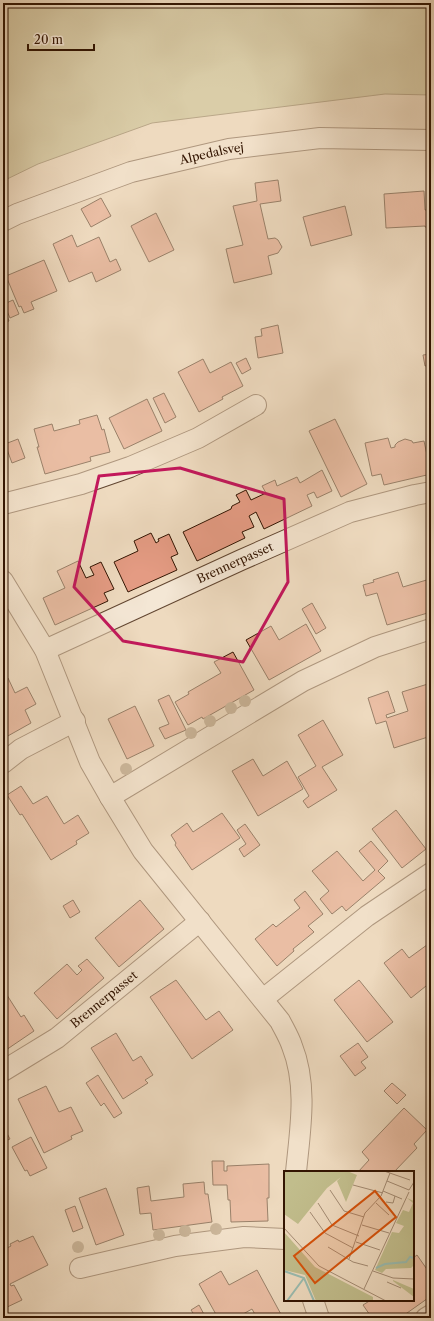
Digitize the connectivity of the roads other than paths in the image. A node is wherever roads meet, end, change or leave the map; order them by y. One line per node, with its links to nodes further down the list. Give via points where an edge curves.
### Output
1 (431, 140): 2 (street, Alpedalsvej, via 320,138 230,149 131,172)
2 (3, 221)
3 (256, 405): 5 (street, via 198,438 130,467 81,484)
4 (431, 492): 8 (street, Brennerpasset, via 350,512)
5 (3, 504)
6 (3, 581): 8 (street)
7 (431, 629): 11 (street, via 374,646 303,681)
8 (45, 650): 9 (street)
9 (74, 721): 10 (street, via 21,749); 11 (street, via 90,762)
10 (3, 764)
11 (110, 797): 13 (street, via 143,851)
12 (431, 873): 14 (street, via 367,916)
13 (200, 921): 14 (street); 15 (street, Brennerpasset, via 57,1038)
14 (263, 999): 16 (street, via 280,1021 292,1045 300,1072 302,1100)
15 (3, 1071)
16 (296, 1171)
17 (284, 1239): 18 (street, via 244,1237 175,1246)
18 (80, 1268)
19 (313, 1301): 21 (street)
20 (431, 1315): 22 (street)
21 (319, 1318)
22 (426, 1318)

